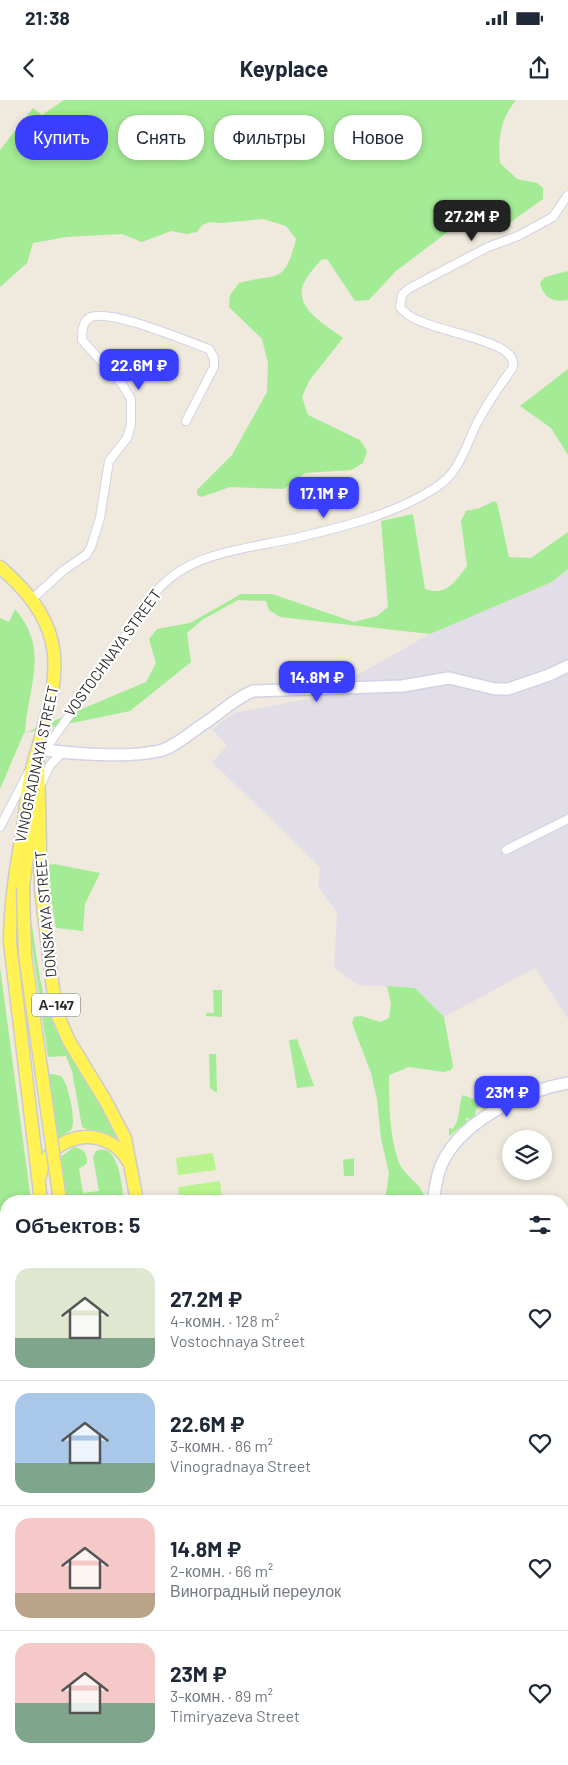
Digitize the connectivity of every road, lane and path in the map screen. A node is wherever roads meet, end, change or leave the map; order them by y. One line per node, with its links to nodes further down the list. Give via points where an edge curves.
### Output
1 (568, 195): 6 (street, VOSTOCHNAYA STREET, via 553,217 443,269 408,289 402,296 400,307 409,317 501,347 514,364 478,420 455,471 437,488 394,510 298,538 238,548 176,573 155,593)
2 (186, 422): 4 (street, via 214,367 214,358 208,349 122,319 100,315 84,323 82,340 132,399 131,425 127,438 108,460 100,518 91,547)
3 (0, 567): 4 (main road, VINOGRADNAYA STREET / А-147)
4 (31, 600): 6 (main road, VINOGRADNAYA STREET / А-147, via 45,622 56,659 51,704)
5 (568, 666): 7 (street, via 508,689 449,678 402,686 253,691 238,697 204,724 160,751 134,754)
6 (40, 752): 7 (street); 8 (main road, DONSKAYA STREET / А-147); 10 (street); 14 (main road, VINOGRADNAYA STREET / А-147, via 31,774 14,874 10,943); 16 (main road, А-147, bridge, via 23,888 25,955)
7 (64, 752): 8 (street, via 50,765)
8 (39, 791): 13 (main road, DONSKAYA STREET / А-147, via 42,898 59,1018 78,1058 119,1125)
9 (568, 819): 11 (street)
10 (0, 827)
11 (506, 850)
12 (568, 1083): 18 (street, via 540,1089 508,1102 477,1124 448,1154 440,1170)
13 (134, 1176): 15 (main road, А-147, via 127,1159 114,1145 98,1137 79,1137 62,1143 48,1156 40,1172); 17 (main road, DONSKAYA STREET / А-147)
14 (41, 1195)
15 (41, 1195)
16 (59, 1195)
17 (136, 1195)
18 (434, 1195)

